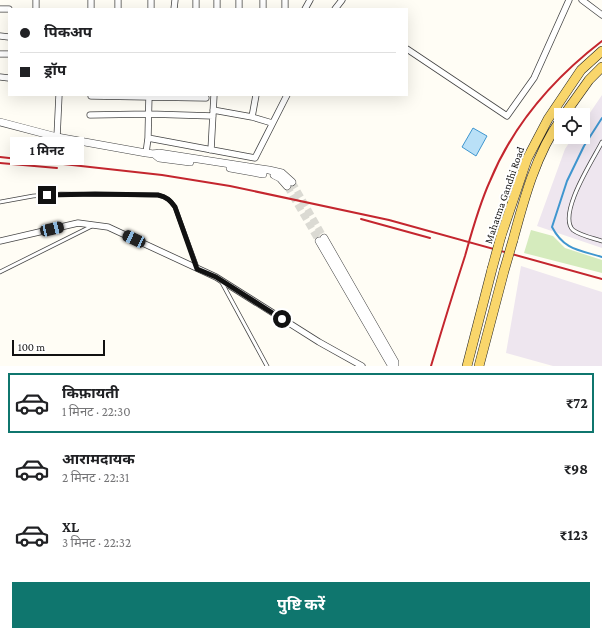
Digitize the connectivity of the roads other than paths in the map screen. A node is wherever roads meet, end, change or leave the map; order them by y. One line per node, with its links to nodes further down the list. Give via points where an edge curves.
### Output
1 (342, 0): 4 (street)
2 (569, 0): 6 (street, via 534,78 507,116)
3 (582, 0): 5 (street)
4 (335, 8)
5 (602, 15)
6 (408, 49)
7 (602, 51): 41 (main road, Mahatma Gandhi Road, bridge, via 581,70 548,119 527,159 505,222)
8 (602, 67): 16 (main road)
9 (59, 96): 24 (street)
10 (91, 96): 11 (street)
11 (149, 96): 15 (street); 18 (street)
12 (214, 96): 17 (street)
13 (256, 96): 20 (street)
14 (286, 96): 22 (street)
15 (206, 98)
16 (569, 108)
17 (213, 113): 18 (street); 20 (street); 27 (street)
18 (149, 114): 19 (street); 25 (street)
19 (90, 115)
20 (252, 117): 22 (street)
21 (0, 122): 24 (street)
22 (272, 123): 27 (street, via 255,158)
23 (554, 129): 42 (main road, Mahatma Gandhi Road, bridge, via 537,163)
24 (57, 137): 28 (street)
25 (148, 138): 27 (street); 28 (street)
26 (602, 142): 34 (lane, via 574,195 569,218 572,229)
27 (211, 150)
28 (146, 153): 29 (street, via 159,158 275,176)
29 (290, 184)
30 (0, 202): 35 (lane, via 61,194 165,197 175,207)
31 (94, 225): 33 (street, via 78,223); 35 (street, via 108,227); 36 (lane)
32 (322, 239): 40 (street, via 391,365)
33 (0, 241)
34 (602, 241)
35 (197, 269): 37 (street)
36 (0, 272)
37 (221, 281): 38 (lane); 39 (street)
38 (267, 366)
39 (362, 366)
40 (394, 366)
41 (467, 366)
42 (478, 366)

